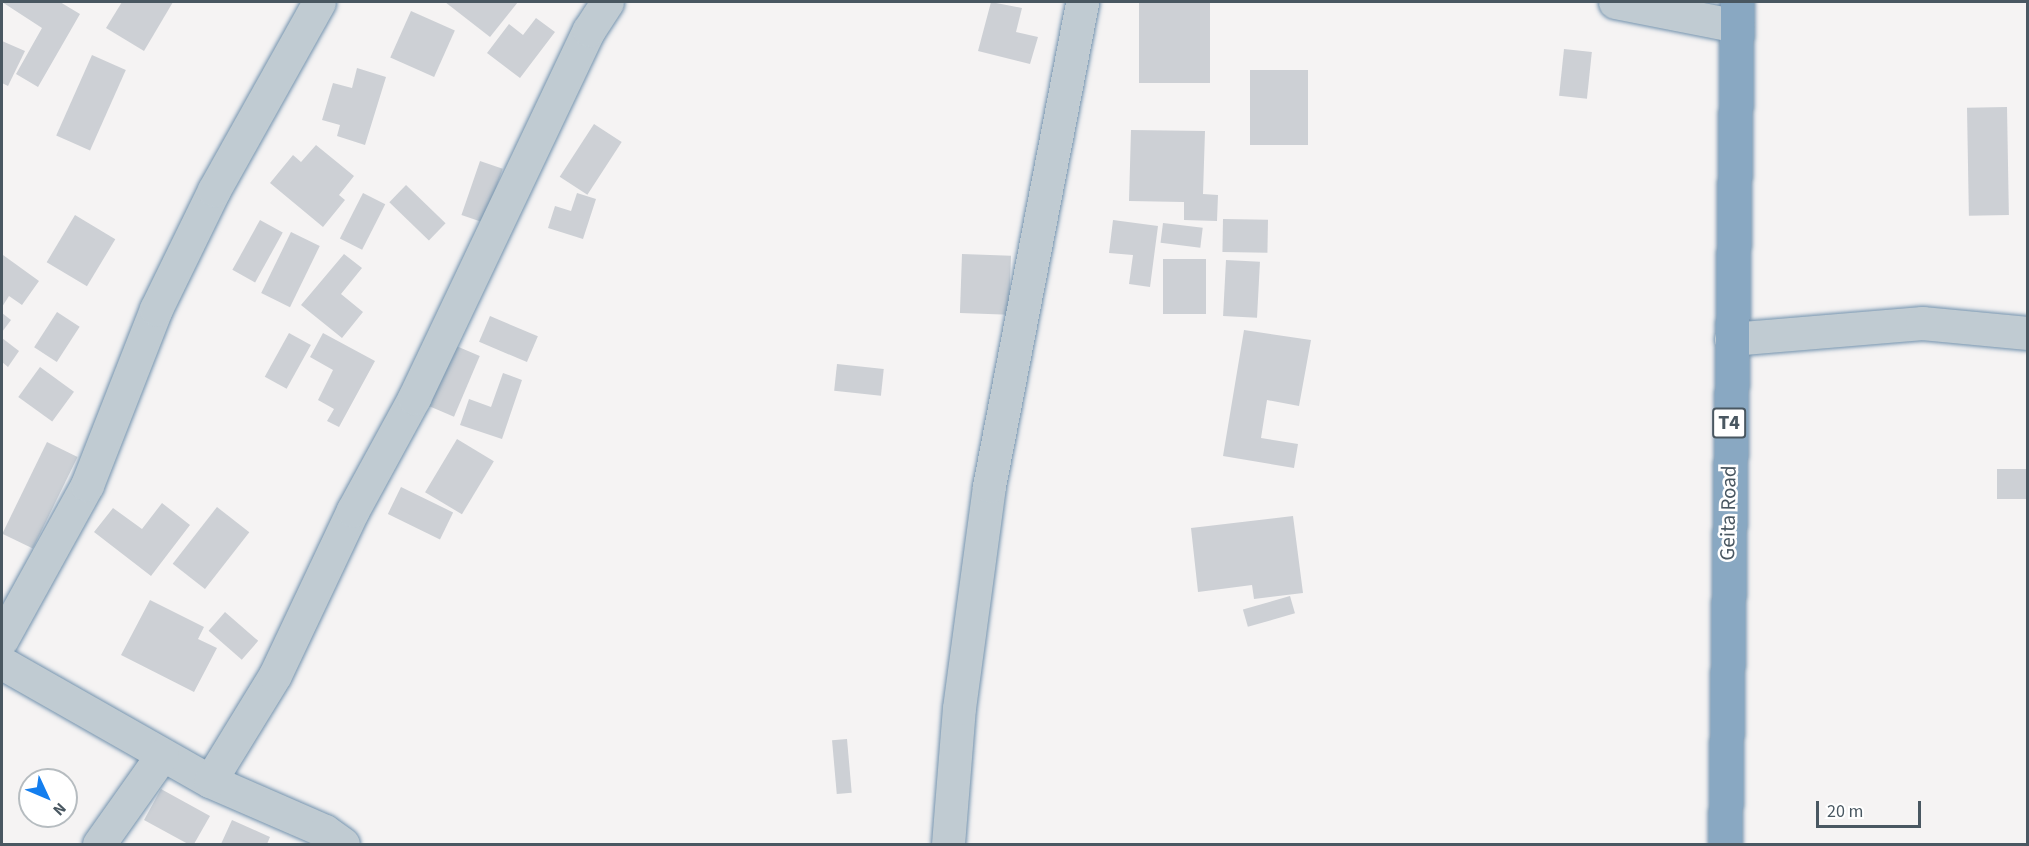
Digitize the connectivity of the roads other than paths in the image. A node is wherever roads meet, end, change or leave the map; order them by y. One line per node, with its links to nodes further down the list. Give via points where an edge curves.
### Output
1 (319, 2): 8 (street, via 209,200 156,309 87,485)
2 (607, 2): 11 (street, via 589,30 414,398 353,510 275,675)
3 (1082, 2): 14 (street, via 989,486 959,708)
4 (1615, 2): 5 (street)
5 (1737, 14): 7 (highway, Geita Road / T4)
6 (2028, 333): 7 (street, via 1922,323)
7 (1731, 339): 15 (highway, Geita Road / T4)
8 (2, 639)
9 (2, 663): 10 (street)
10 (162, 755): 11 (street); 12 (street)
11 (210, 781): 13 (street, via 325,831)
12 (99, 844)
13 (343, 844)
14 (948, 844)
15 (1725, 844)

